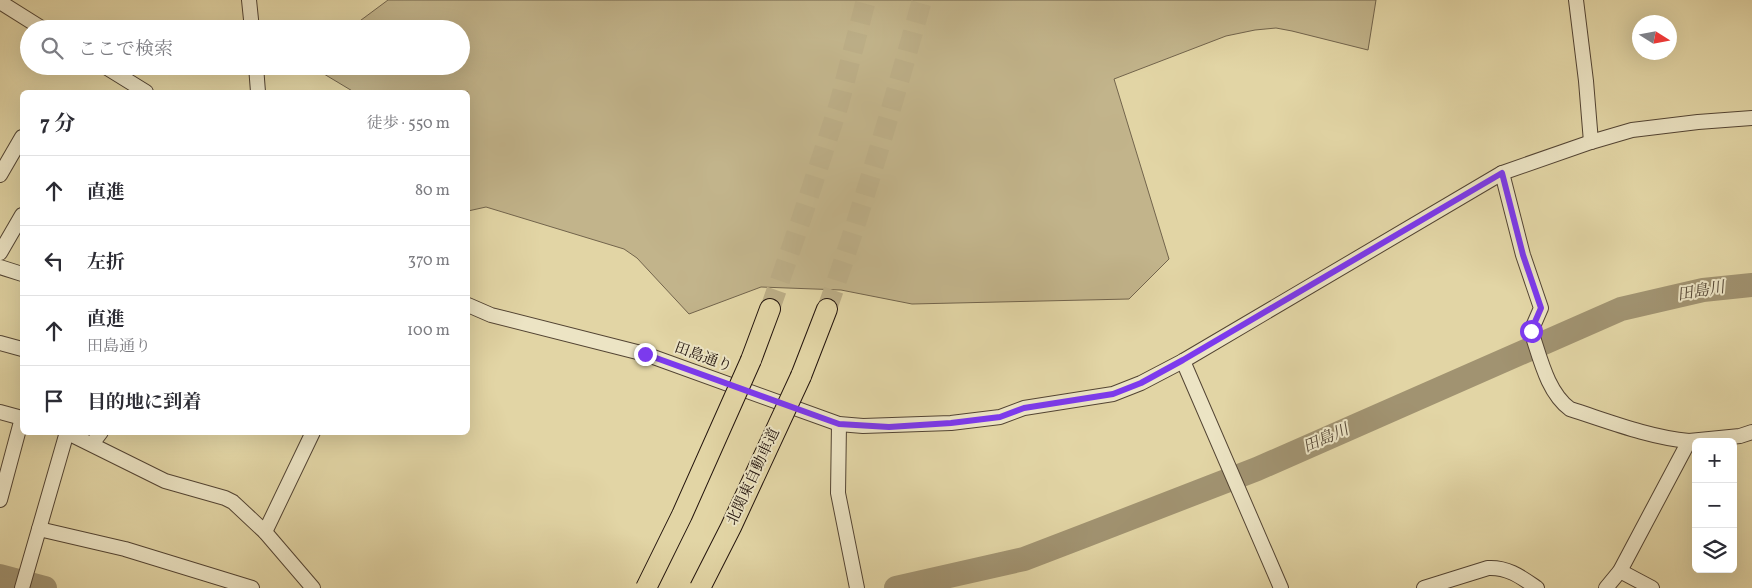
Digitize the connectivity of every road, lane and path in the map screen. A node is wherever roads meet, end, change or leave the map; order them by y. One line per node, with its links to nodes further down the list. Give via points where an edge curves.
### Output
1 (250, 0): 5 (street)
2 (1576, 0): 12 (street)
3 (0, 2): 4 (street)
4 (29, 20)
5 (251, 20)
6 (119, 75): 8 (street)
7 (257, 75): 9 (street)
8 (143, 90)
9 (258, 90)
10 (1752, 118): 12 (street, 田島通り, via 1632,130)
11 (20, 140): 14 (street)
12 (1591, 142): 13 (street, 田島通り)
13 (1502, 173): 24 (street, 田島通り); 34 (street, via 1523,255 1541,308 1531,331 1550,384 1562,404 1642,431)
14 (0, 175)
15 (20, 218): 16 (street)
16 (0, 253)
17 (0, 267): 18 (street)
18 (20, 273)
19 (470, 307): 28 (street, 田島通り, via 645,354)
20 (770, 309): 45 (highway, bridge, via 751,360)
21 (827, 309): 46 (highway, 北関東自動車道, bridge, via 731,528)
22 (0, 343): 23 (street)
23 (20, 349)
24 (1183, 360): 28 (street, 田島通り, via 1113,394 1024,408 1000,417 898,426); 47 (street)
25 (0, 412): 26 (street)
26 (20, 417)
27 (20, 424): 36 (street)
28 (839, 424): 41 (street, via 838,493)
29 (1752, 432): 34 (street)
30 (66, 435): 38 (street)
31 (72, 435): 35 (street)
32 (99, 435): 35 (street)
33 (313, 435): 39 (street)
34 (1689, 441): 40 (street)
35 (92, 444): 39 (street, via 165,481 233,502)
36 (2, 482): 37 (street)
37 (0, 500)
38 (38, 529): 42 (street); 43 (street, via 125,549)
39 (265, 532): 44 (street)
40 (1620, 571): 50 (street); 51 (street)
41 (856, 582)
42 (22, 588)
43 (252, 588)
44 (313, 588)
45 (646, 588)
46 (700, 588)
47 (1281, 588)
48 (1424, 588): 49 (street, via 1488,568 1508,570)
49 (1537, 588)
50 (1606, 588)
51 (1652, 588)

